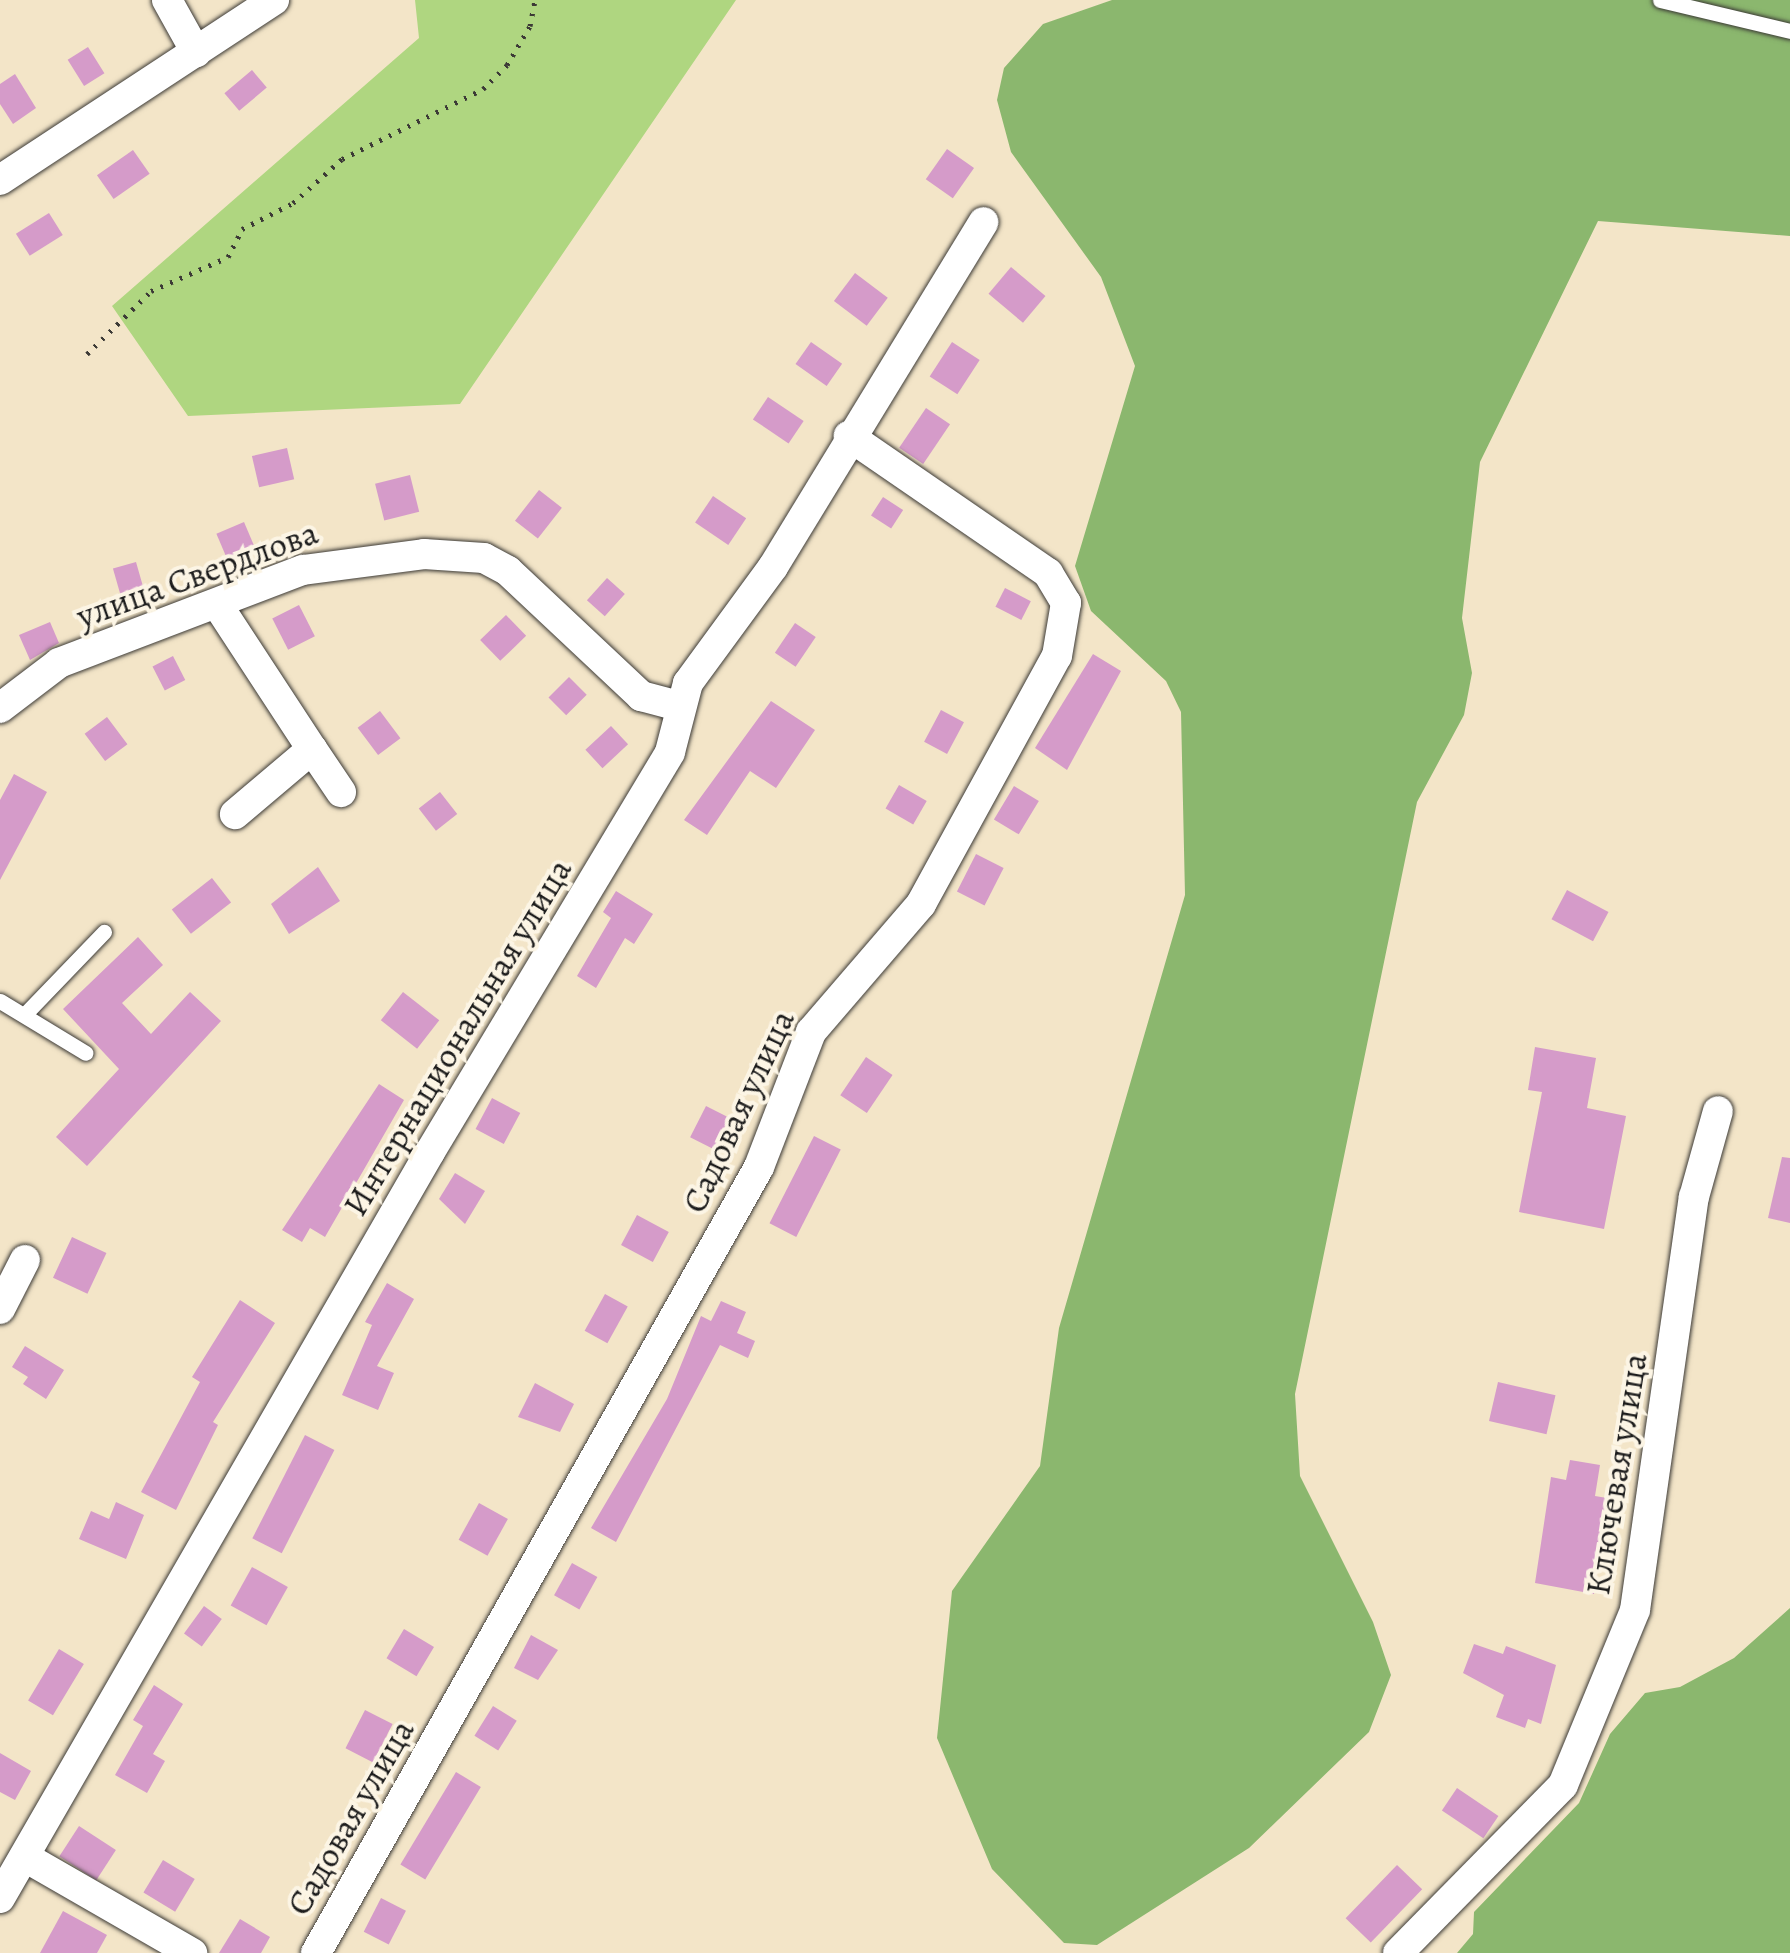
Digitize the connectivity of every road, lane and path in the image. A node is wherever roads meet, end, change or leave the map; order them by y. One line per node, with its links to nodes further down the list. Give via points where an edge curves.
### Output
1 (167, 0): 6 (street)
2 (274, 0): 6 (street)
3 (535, 0): 9 (path, via 522,39 483,89 342,158 293,204 242,229 228,257 150,290)
4 (1660, 0): 5 (lane)
5 (1790, 30)
6 (196, 52): 7 (street)
7 (0, 180)
8 (984, 222): 10 (street, Интернациональная улица)
9 (87, 354)
10 (850, 436): 12 (street, Интернациональная улица); 27 (street, Садовая улица, via 1048,573 1066,603 1057,656 921,904 810,1032 759,1167)
11 (217, 604): 12 (street, улица Свердлова, via 329,563 407,555 484,558 531,588 640,696); 13 (street, улица Свердлова, via 59,663); 14 (street)
12 (679, 706): 24 (street, Интернациональная улица, via 670,752 430,1152)
13 (0, 708)
14 (312, 749): 15 (street); 16 (street)
15 (341, 792)
16 (236, 814)
17 (104, 932): 19 (lane)
18 (0, 1002): 19 (lane)
19 (24, 1014): 20 (lane)
20 (86, 1053)
21 (1718, 1111): 28 (street, Ключевая улица, via 1694,1198 1635,1610 1562,1786)
22 (25, 1260): 23 (street)
23 (0, 1310)
24 (25, 1856): 25 (street, Интернациональная улица); 26 (street)
25 (0, 1898)
26 (192, 1953)
27 (316, 1953)
28 (1398, 1953)

